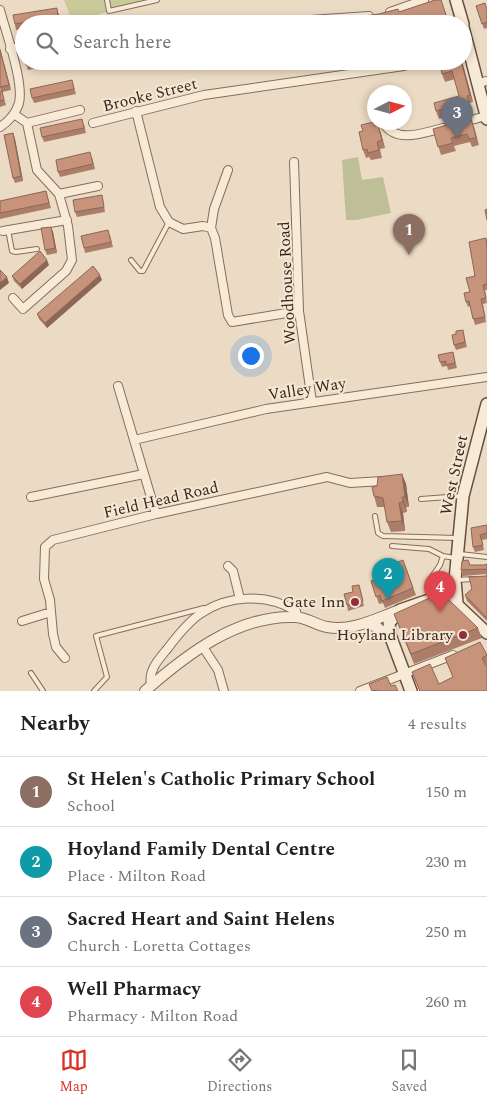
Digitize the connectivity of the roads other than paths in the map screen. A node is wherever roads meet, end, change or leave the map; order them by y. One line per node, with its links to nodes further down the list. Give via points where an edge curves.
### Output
1 (107, 0): 2 (lane, via 109,11)
2 (157, 0)
3 (424, 0): 6 (street)
4 (456, 0): 7 (main road)
5 (0, 10): 9 (street)
6 (381, 15)
7 (460, 15)
8 (15, 48): 9 (street)
9 (10, 49): 11 (street)
10 (472, 61): 14 (main road)
11 (15, 69)
12 (15, 70): 17 (street, via 20,89 19,104)
13 (376, 70): 16 (street, Brooke Street, via 204,95)
14 (483, 82): 18 (main road)
15 (80, 110): 19 (street)
16 (136, 111): 20 (street, Brooke Street); 30 (street, via 160,207)
17 (14, 114): 19 (street); 23 (street)
18 (487, 118): 21 (street)
19 (27, 123): 28 (street, via 37,170)
20 (93, 123)
21 (458, 124)
22 (449, 126): 24 (street, via 411,136)
23 (0, 127)
24 (388, 130)
25 (294, 162): 36 (street, Woodhouse Road)
26 (228, 170): 31 (street)
27 (98, 186): 28 (street)
28 (59, 194): 29 (street)
29 (66, 220): 32 (street); 35 (street, via 72,260 66,271 23,309)
30 (169, 222): 31 (street, via 183,229); 34 (lane, via 143,270 140,271)
31 (211, 228): 36 (street, via 232,322)
32 (5, 230): 33 (lane, via 12,250)
33 (37, 249)
34 (131, 260)
35 (14, 298)
36 (299, 311): 39 (street, Woodhouse Road)
37 (487, 377): 39 (street, Valley Way)
38 (118, 386): 41 (street)
39 (312, 402): 41 (street, Valley Way, via 266,409)
40 (487, 404): 44 (main road, West Street)
41 (134, 440): 42 (street)
42 (144, 474): 45 (street); 47 (street)
43 (382, 481): 47 (street, Field Head Road, via 352,486 327,477)
44 (463, 496): 46 (lane); 49 (main road, West Street)
45 (31, 498)
46 (421, 499)
47 (156, 514): 63 (street, Field Head Road, via 54,540 45,547 44,579)
48 (375, 516): 49 (lane, via 378,533 383,536)
49 (458, 538): 52 (main road, West Street)
50 (392, 546): 51 (lane, via 429,549)
51 (443, 556): 52 (lane); 57 (lane)
52 (457, 556): 53 (lane); 56 (main road, West Street)
53 (487, 557)
54 (228, 566): 58 (street, via 233,571)
55 (478, 578): 56 (lane)
56 (456, 580): 59 (main road); 60 (main road, West Street)
57 (428, 581)
58 (240, 599): 61 (street); 64 (street, via 275,602 296,611)
59 (435, 599): 60 (main road); 62 (main road)
60 (457, 603): 67 (main road)
61 (219, 604): 74 (street, via 199,615 181,631 153,669); 76 (lane, via 96,636 107,677)
62 (400, 610): 66 (street); 68 (main road, via 389,623)
63 (51, 612): 65 (street); 71 (street, Field Head Road, via 56,648)
64 (297, 616): 66 (street, via 327,627); 69 (street, via 254,622)
65 (22, 621)
66 (365, 623): 68 (street, via 377,627)
67 (487, 633)
68 (392, 640): 73 (main road)
69 (203, 647): 74 (street); 77 (street, via 218,670)
70 (457, 654): 73 (street)
71 (65, 658)
72 (31, 673): 75 (lane)
73 (405, 675): 78 (street); 79 (main road)
74 (148, 688)
75 (43, 691)
76 (94, 691)
77 (224, 691)
78 (362, 691)
79 (411, 691)

